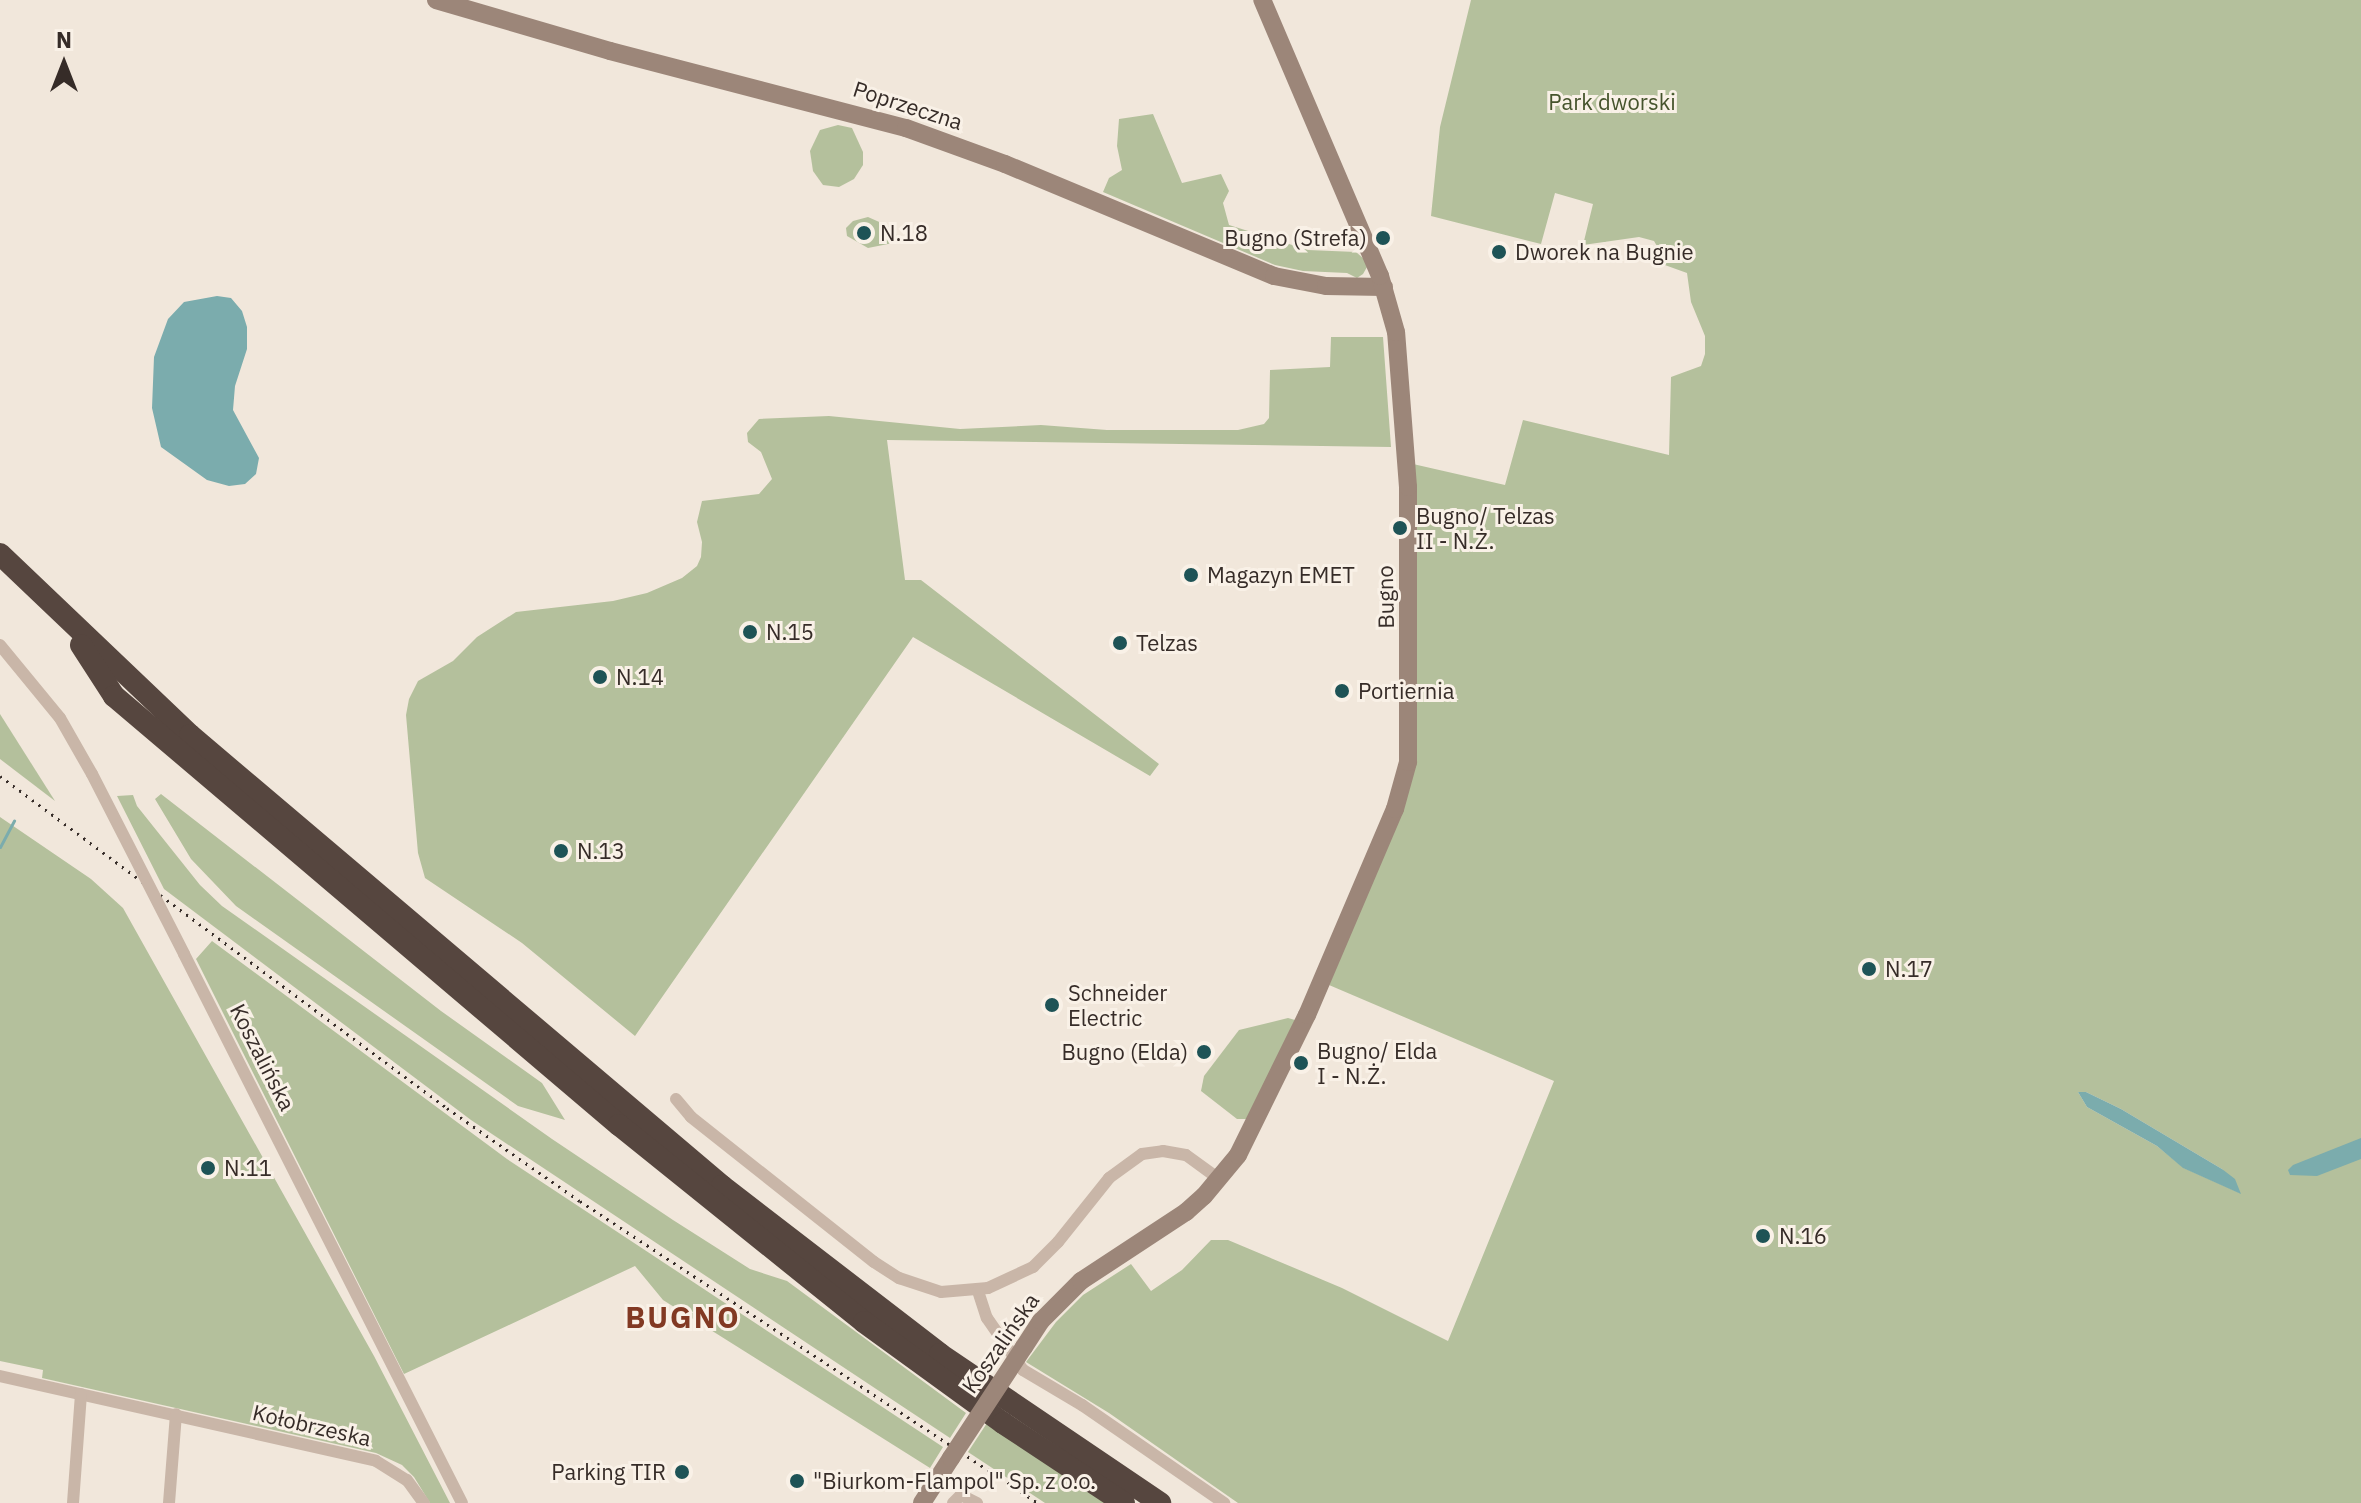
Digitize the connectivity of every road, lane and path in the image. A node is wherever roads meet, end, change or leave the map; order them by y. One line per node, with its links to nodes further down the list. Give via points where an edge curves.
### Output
1 (436, 0): 3 (street, Poprzeczna, via 906,128 1258,270 1308,284)
2 (1262, 0): 3 (street, Bugno)
3 (1384, 287): 8 (street, Bugno, via 1396,332 1407,456 1408,762 1395,809 1307,1015 1249,1137)
4 (0, 554): 5 (highway)
5 (60, 614): 20 (highway, via 114,696 771,1251 1003,1423); 21 (highway, via 190,735 722,1186 953,1363)
6 (0, 645): 17 (street, Koszalińska, bridge, via 60,718 92,774)
7 (676, 1099): 9 (street, via 691,1117 874,1262 919,1287)
8 (1219, 1179): 9 (street, via 1186,1155 1142,1154 1109,1178 1033,1267); 18 (street, Koszalińska, bridge, via 1166,1227 1081,1281 1041,1321)
9 (978, 1291): 22 (street, via 987,1318 1023,1370)
10 (0, 1376): 11 (street, Kołobrzeska)
11 (81, 1394): 12 (street, Kołobrzeska); 14 (street)
12 (176, 1414): 15 (street); 16 (street, Kołobrzeska, via 376,1461 407,1480)
13 (973, 1500): 19 (street, via 961,1495)
14 (73, 1503)
15 (169, 1503)
16 (424, 1503)
17 (462, 1503)
18 (922, 1503)
19 (953, 1503)
20 (1124, 1503)
21 (1160, 1503)
22 (1224, 1503)

